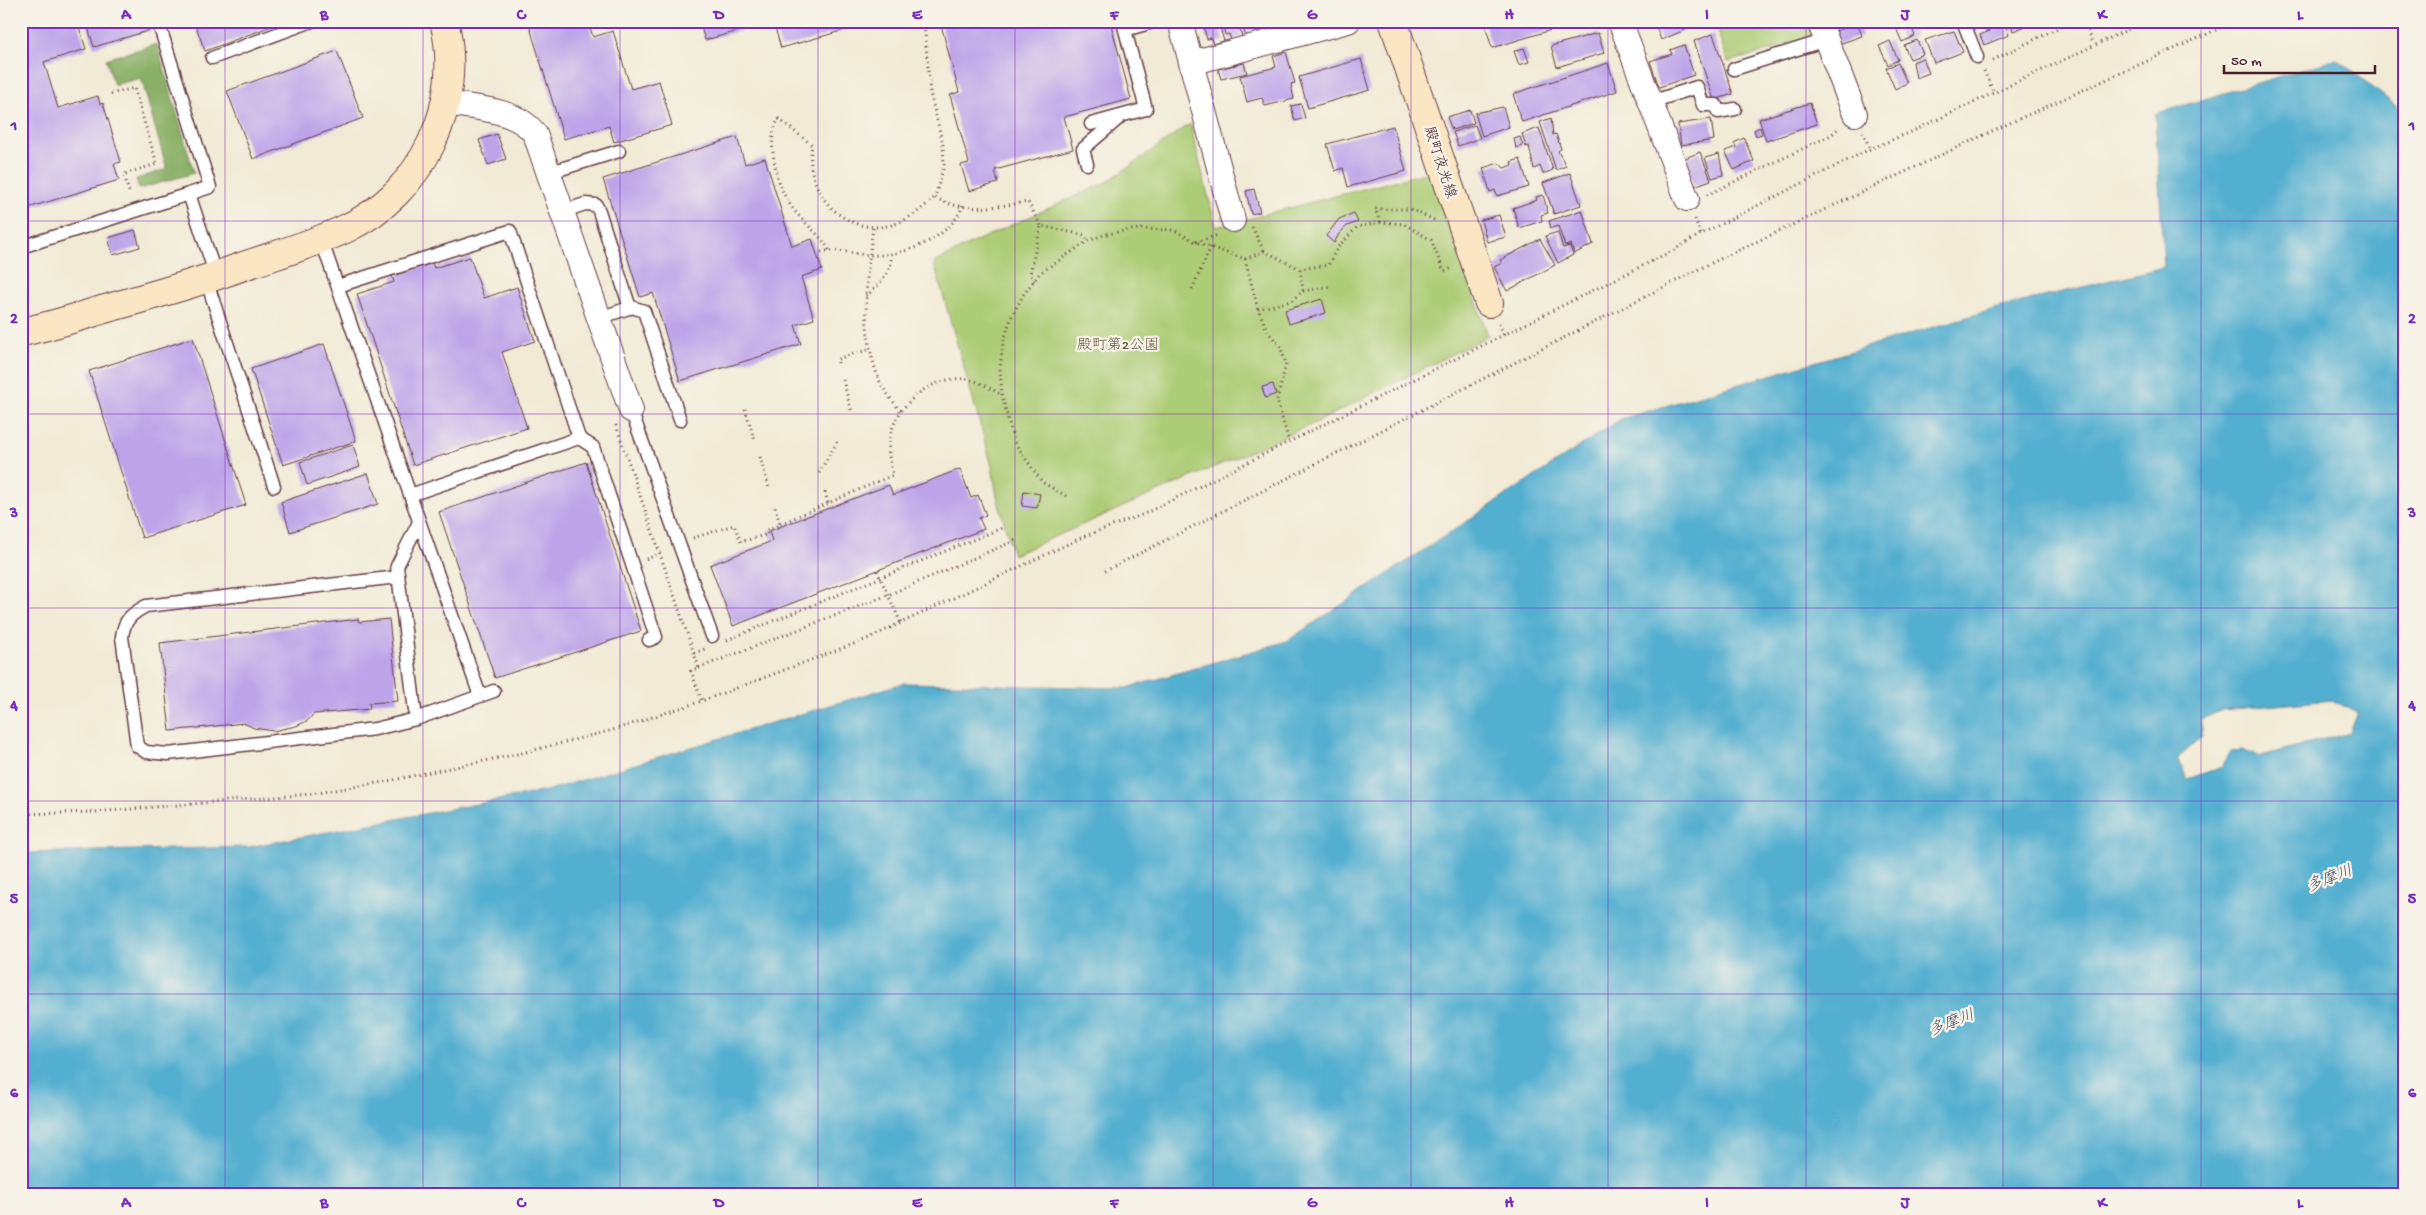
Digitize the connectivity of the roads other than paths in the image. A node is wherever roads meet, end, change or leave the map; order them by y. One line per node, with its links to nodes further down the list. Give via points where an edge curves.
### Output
1 (158, 21): 25 (lane, via 210,187)
2 (312, 21): 12 (lane)
3 (444, 21): 17 (street, via 449,46)
4 (1156, 21): 10 (lane)
5 (1180, 21): 14 (street)
6 (1348, 21): 14 (street)
7 (1393, 21): 33 (street, 殿町夜光線)
8 (1620, 21): 16 (street)
9 (1963, 21): 13 (lane)
10 (1124, 25): 20 (lane, via 1146,109)
11 (1822, 30): 15 (lane); 19 (street)
12 (212, 58)
13 (1982, 61)
14 (1191, 63): 28 (street)
15 (1734, 69)
16 (1651, 102): 18 (lane, via 1697,87 1703,105 1716,105 1718,112); 26 (street)
17 (446, 103): 24 (street, via 488,110 528,124 535,134); 29 (street, via 434,138 408,181 373,213)
18 (1735, 109)
19 (1855, 114)
20 (1121, 116): 21 (lane); 23 (lane, via 1083,149)
21 (1092, 124)
22 (619, 151): 24 (lane)
23 (1087, 164)
24 (548, 173): 27 (street)
25 (189, 194): 30 (lane); 31 (lane)
26 (1687, 199)
27 (562, 212): 34 (lane, via 585,204 596,205); 35 (street)
28 (1233, 220)
29 (321, 239): 31 (street); 32 (lane)
30 (21, 247)
31 (211, 278): 36 (street); 40 (lane)
32 (338, 286): 39 (lane, via 510,231); 41 (lane)
33 (1489, 303)
34 (630, 308): 35 (lane); 38 (lane, via 639,308 648,317)
35 (599, 318): 37 (street)
36 (21, 332)
37 (623, 415): 45 (lane, via 657,479)
38 (680, 420)
39 (579, 438): 41 (lane); 44 (lane, via 593,447 656,637)
40 (274, 486)
41 (410, 495): 42 (lane)
42 (419, 522): 43 (lane, via 396,566); 47 (lane)
43 (398, 577): 48 (lane); 48 (lane, via 146,606 124,623 122,637 137,746 146,752 168,754 375,729)
44 (648, 640)
45 (715, 642)
46 (494, 691): 47 (lane)
47 (480, 696): 48 (lane)
48 (416, 719)

